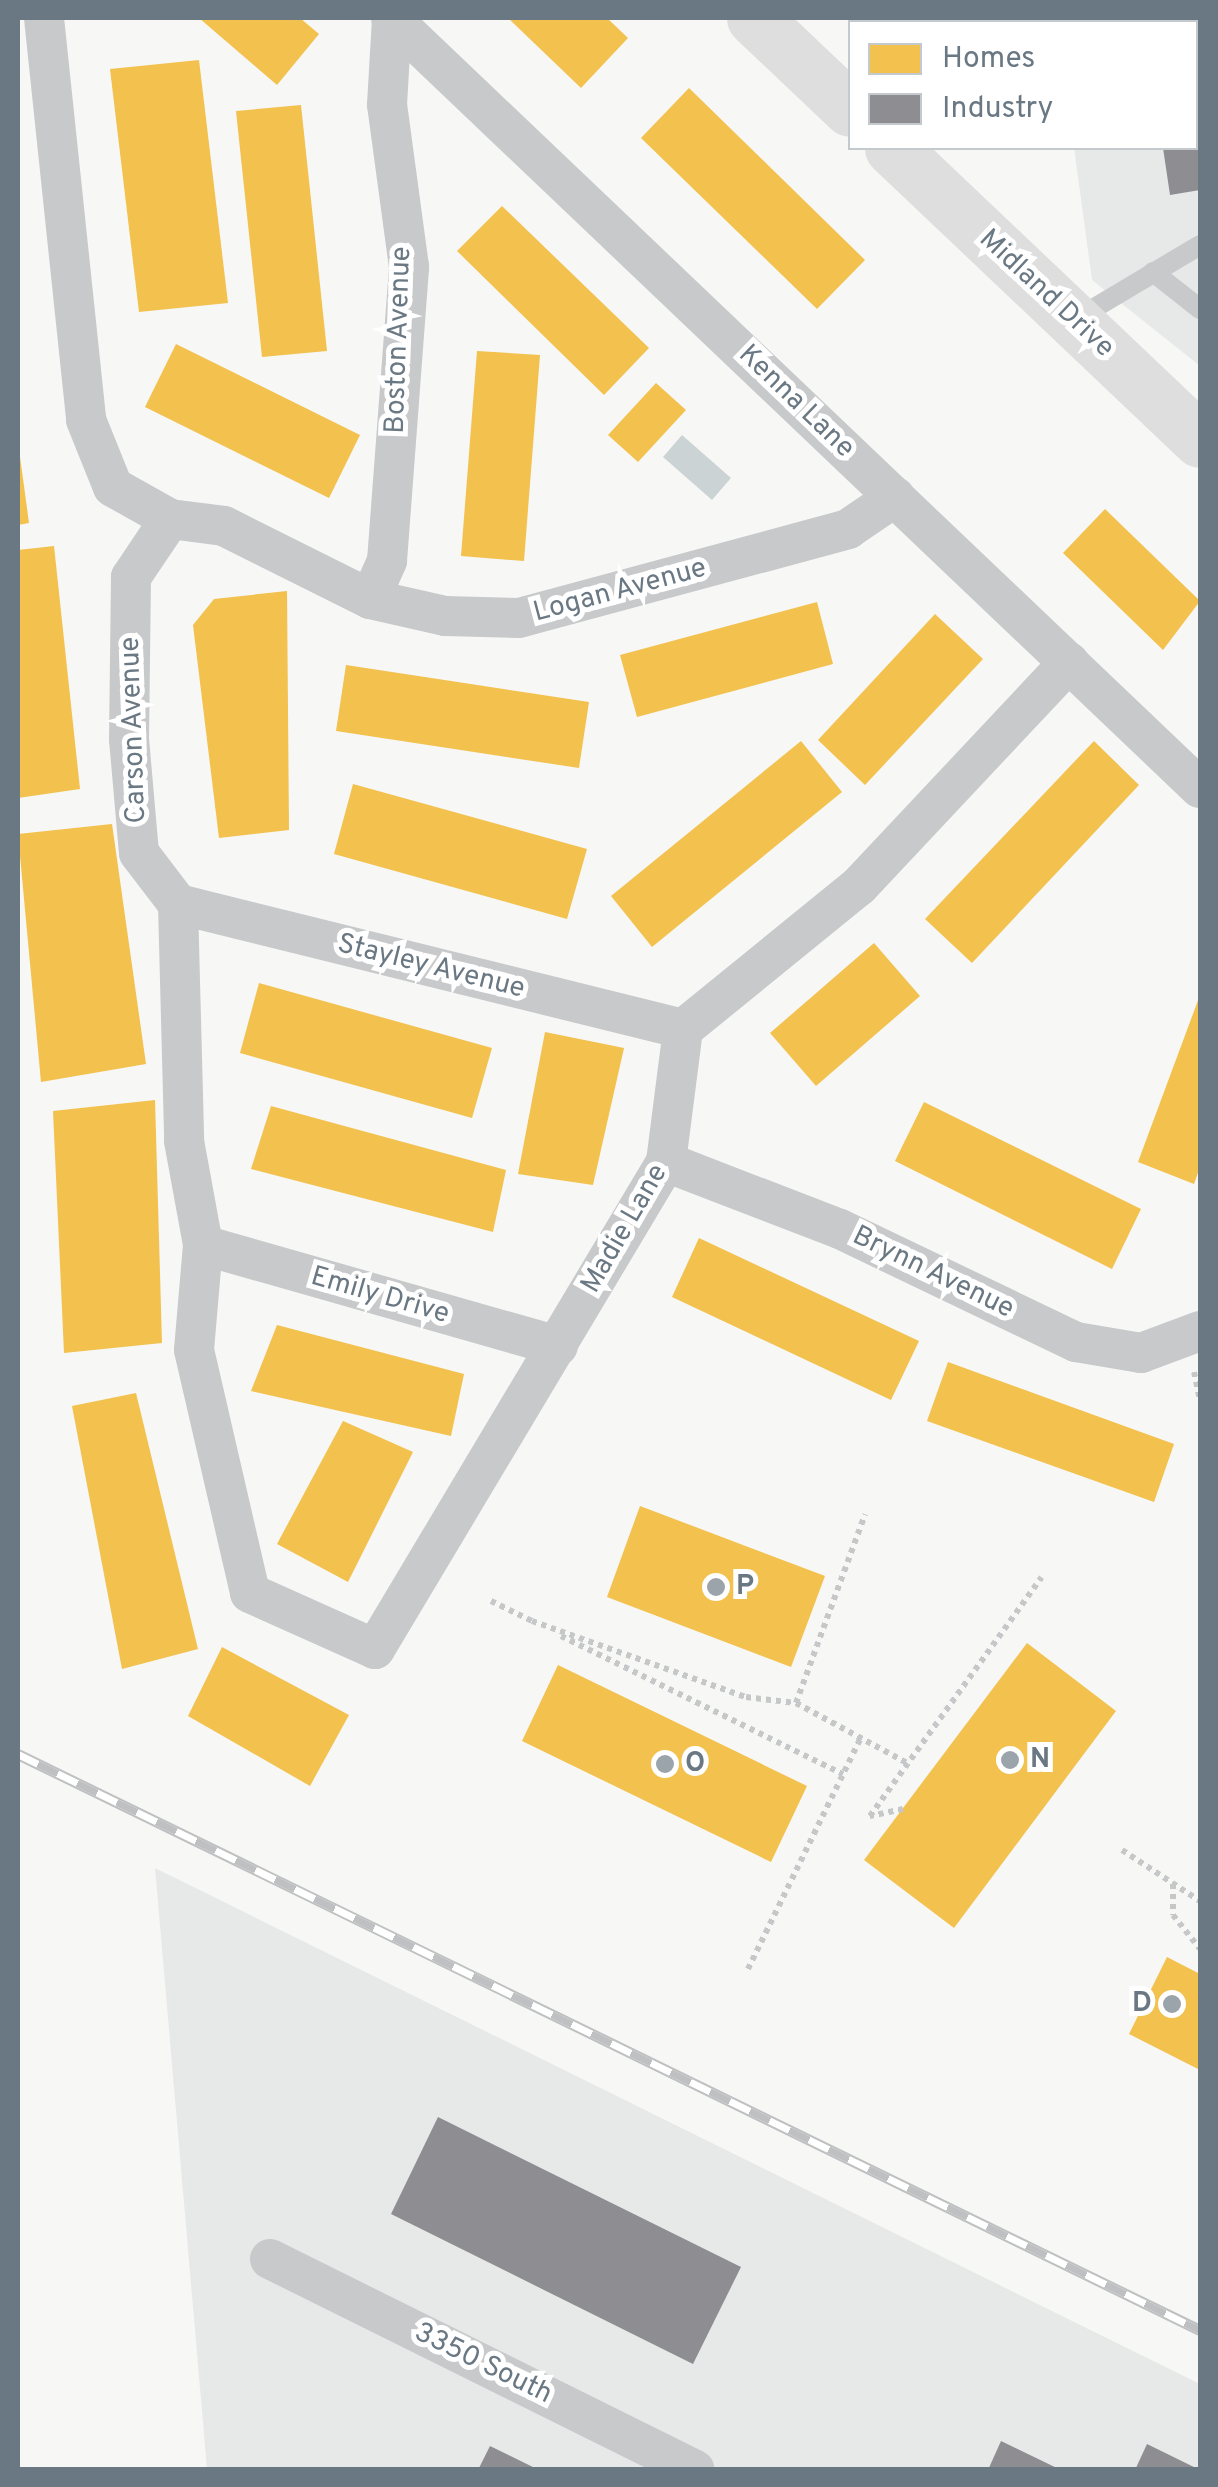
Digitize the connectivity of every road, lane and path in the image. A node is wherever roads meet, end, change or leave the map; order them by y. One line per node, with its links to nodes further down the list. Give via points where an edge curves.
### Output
1 (44, 18): 12 (street, via 86,420 113,486)
2 (392, 18): 11 (street, Kenna Lane); 13 (street, Boston Avenue, via 387,105 408,267 386,560)
3 (754, 18): 4 (main road)
4 (848, 107)
5 (894, 150): 9 (main road, Midland Drive)
6 (1200, 245): 7 (lane)
7 (1153, 272): 8 (lane); 9 (lane)
8 (1200, 309)
9 (1074, 320): 10 (main road, Midland Drive)
10 (1200, 440)
11 (895, 496): 13 (street, Logan Avenue, via 848,529 519,618 445,616); 14 (street, Kenna Lane)
12 (170, 519): 13 (street, Logan Avenue, via 224,526 308,576); 16 (street, Carson Avenue, via 131,577 129,739 138,852)
13 (370, 600)
14 (1069, 662): 15 (street, Kenna Lane); 17 (street, via 859,886)
15 (1200, 788)
16 (178, 904): 17 (street, Stayley Avenue); 19 (street, via 184,1141)
17 (683, 1030): 18 (street, Madie Lane)
18 (666, 1162): 20 (street, Brynn Avenue, via 840,1228 1076,1342 1141,1354); 21 (street, Madie Lane)
19 (203, 1244): 21 (street, Emily Drive); 21 (street, Madie Lane, via 194,1350 250,1594 375,1648)
20 (1200, 1331)
21 (558, 1346)
22 (865, 1514): 26 (path)
23 (1042, 1577): 28 (path)
24 (491, 1602): 25 (path)
25 (532, 1621): 26 (path, via 746,1697); 29 (path)
26 (796, 1703): 27 (path)
27 (861, 1736): 28 (path); 29 (path)
28 (907, 1764): 30 (path, via 870,1816)
29 (843, 1774): 35 (path)
30 (902, 1809)
31 (1122, 1850): 32 (path)
32 (1173, 1883): 33 (path); 34 (path, via 1173,1915)
33 (1200, 1901)
34 (1200, 1948)
35 (748, 1969)
36 (270, 2259): 37 (street, 3350 South)
37 (696, 2470)

